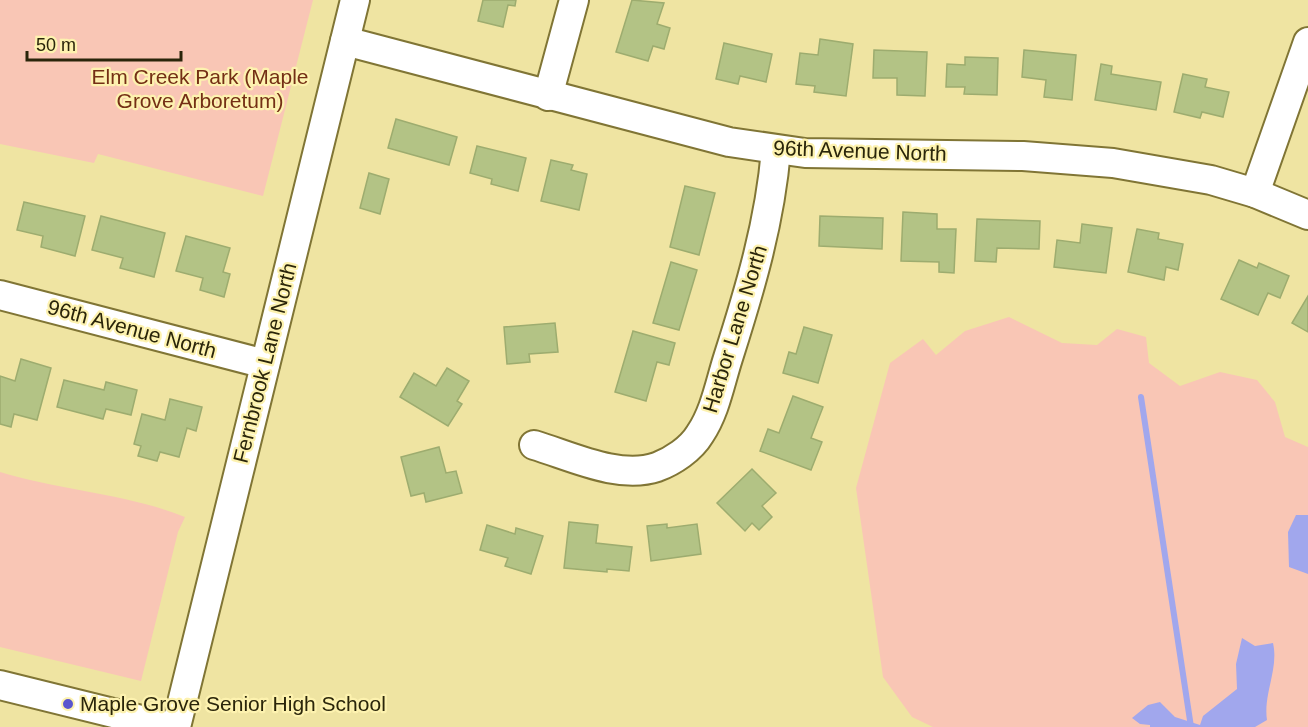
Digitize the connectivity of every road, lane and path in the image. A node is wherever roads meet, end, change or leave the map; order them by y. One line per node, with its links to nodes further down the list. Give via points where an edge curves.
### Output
1 (355, 0): 3 (street, Fernbrook Lane North)
2 (574, 0): 5 (street)
3 (345, 41): 5 (street, 96th Avenue North); 10 (street, Fernbrook Lane North)
4 (1308, 42): 7 (street)
5 (548, 96): 6 (street, 96th Avenue North, via 680,131)
6 (776, 150): 7 (street, 96th Avenue North, via 1023,156 1113,163 1211,180); 11 (street, Harbor Lane North, via 765,227 751,286 711,414 700,436 682,454 657,467 633,471)
7 (1255, 193): 8 (street, 96th Avenue North)
8 (1308, 215)
9 (0, 294): 10 (street, 96th Avenue North)
10 (265, 364): 14 (street, Fernbrook Lane North)
11 (534, 445)
12 (0, 685): 13 (street)
13 (170, 727)
14 (176, 727)

